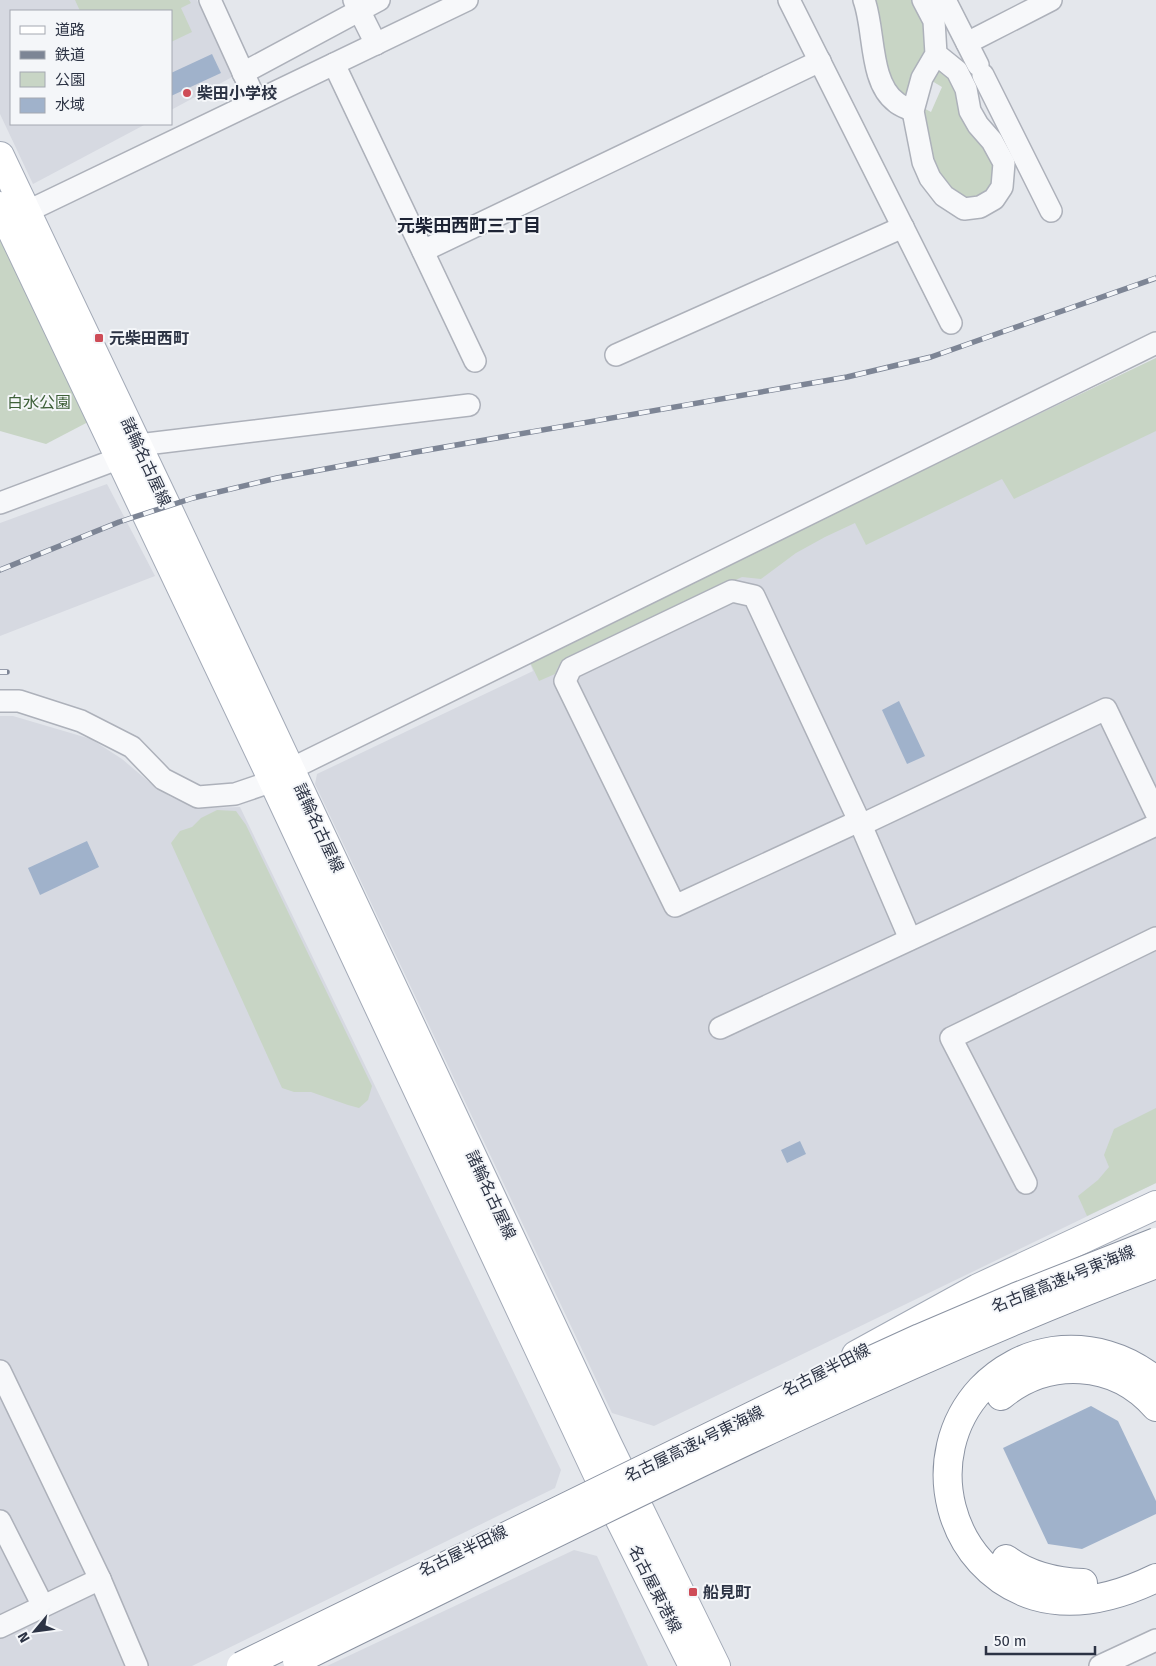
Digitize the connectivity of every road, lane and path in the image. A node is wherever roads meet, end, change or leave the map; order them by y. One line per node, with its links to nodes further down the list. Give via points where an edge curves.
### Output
1 (210, 0): 15 (street)
2 (379, 0): 9 (street)
3 (468, 0): 11 (street)
4 (789, 0): 13 (street)
5 (864, 0): 17 (street, via 882,86 895,102)
6 (923, 0): 12 (street, via 934,21)
7 (945, 0): 10 (street)
8 (1051, 0): 10 (street)
9 (357, 5): 11 (street); 15 (street)
10 (967, 43): 20 (street)
11 (376, 44): 14 (street)
12 (936, 54): 17 (street, via 922,78); 17 (street, via 957,71 966,89 970,111 1004,164 1002,187 994,199 980,207 964,209 944,196 922,162)
13 (820, 61): 22 (street); 23 (street)
14 (334, 64): 16 (street); 23 (street)
15 (243, 73): 16 (street)
16 (256, 101): 21 (street)
17 (913, 111)
18 (0, 156): 21 (main road, 諸輪名古屋線)
19 (0, 206): 29 (main road, 諸輪名古屋線)
20 (1051, 210)
21 (26, 212): 29 (main road, 諸輪名古屋線)
22 (903, 227): 24 (street); 26 (street)
23 (423, 251): 27 (street)
24 (952, 323)
25 (1156, 343): 32 (street)
26 (616, 355)
27 (475, 361)
28 (469, 405): 29 (street)
29 (129, 451): 30 (street); 32 (main road, 諸輪名古屋線)
30 (0, 503)
31 (0, 701): 32 (street, via 19,701 81,721 132,747 163,779 198,797 235,794)
32 (282, 775): 49 (main road, 諸輪名古屋線)
33 (1156, 813): 34 (street, via 1106,708)
34 (860, 823): 34 (street, via 754,596 732,591 571,668 565,681 675,906); 37 (street)
35 (1156, 824): 37 (street)
36 (1156, 938): 39 (street, via 952,1038)
37 (910, 939): 38 (street)
38 (720, 1028)
39 (1026, 1183)
40 (1156, 1205): 49 (main road, 名古屋半田線, via 978,1288 837,1366)
41 (1156, 1223): 49 (main road, bridge, via 866,1343)
42 (1156, 1244): 49 (main road, 名古屋高速4号東海線, bridge, via 920,1338); 50 (main road, 名古屋半田線)
43 (1156, 1264): 48 (main road, 名古屋高速4号東海線, bridge, via 955,1346)
44 (1156, 1283): 48 (main road, bridge, via 1046,1319)
45 (0, 1372): 54 (street)
46 (1156, 1381): 53 (main road, via 1124,1360 1093,1351 1045,1352 1014,1364 988,1382 967,1407 951,1443 947,1482 951,1510 964,1538 984,1565 1016,1588 1035,1596 1076,1601 1121,1593)
47 (1156, 1407): 52 (main road, via 1126,1382 1100,1372 1070,1369 1040,1374 1012,1387 989,1409 969,1448 966,1478 970,1506 982,1533 1000,1555 1025,1571 1053,1580 1096,1582 1125,1575)
48 (800, 1416): 61 (main road, 名古屋高速4号東海線, bridge)
49 (607, 1483): 50 (main road, 諸輪名古屋線); 59 (main road, 名古屋半田線); 60 (main road, 名古屋高速4号東海線, bridge)
50 (626, 1507): 62 (main road, 名古屋半田線); 63 (main road, 名古屋東港線); 64 (main road, 名古屋東港線)
51 (0, 1521): 55 (street)
52 (1156, 1561)
53 (1156, 1578)
54 (100, 1579): 55 (street); 58 (street)
55 (43, 1606): 56 (street)
56 (0, 1627)
57 (1156, 1640): 65 (street)
58 (137, 1666)
59 (225, 1666)
60 (240, 1666)
61 (284, 1666)
62 (302, 1666)
63 (693, 1666)
64 (716, 1666)
65 (1100, 1666)

